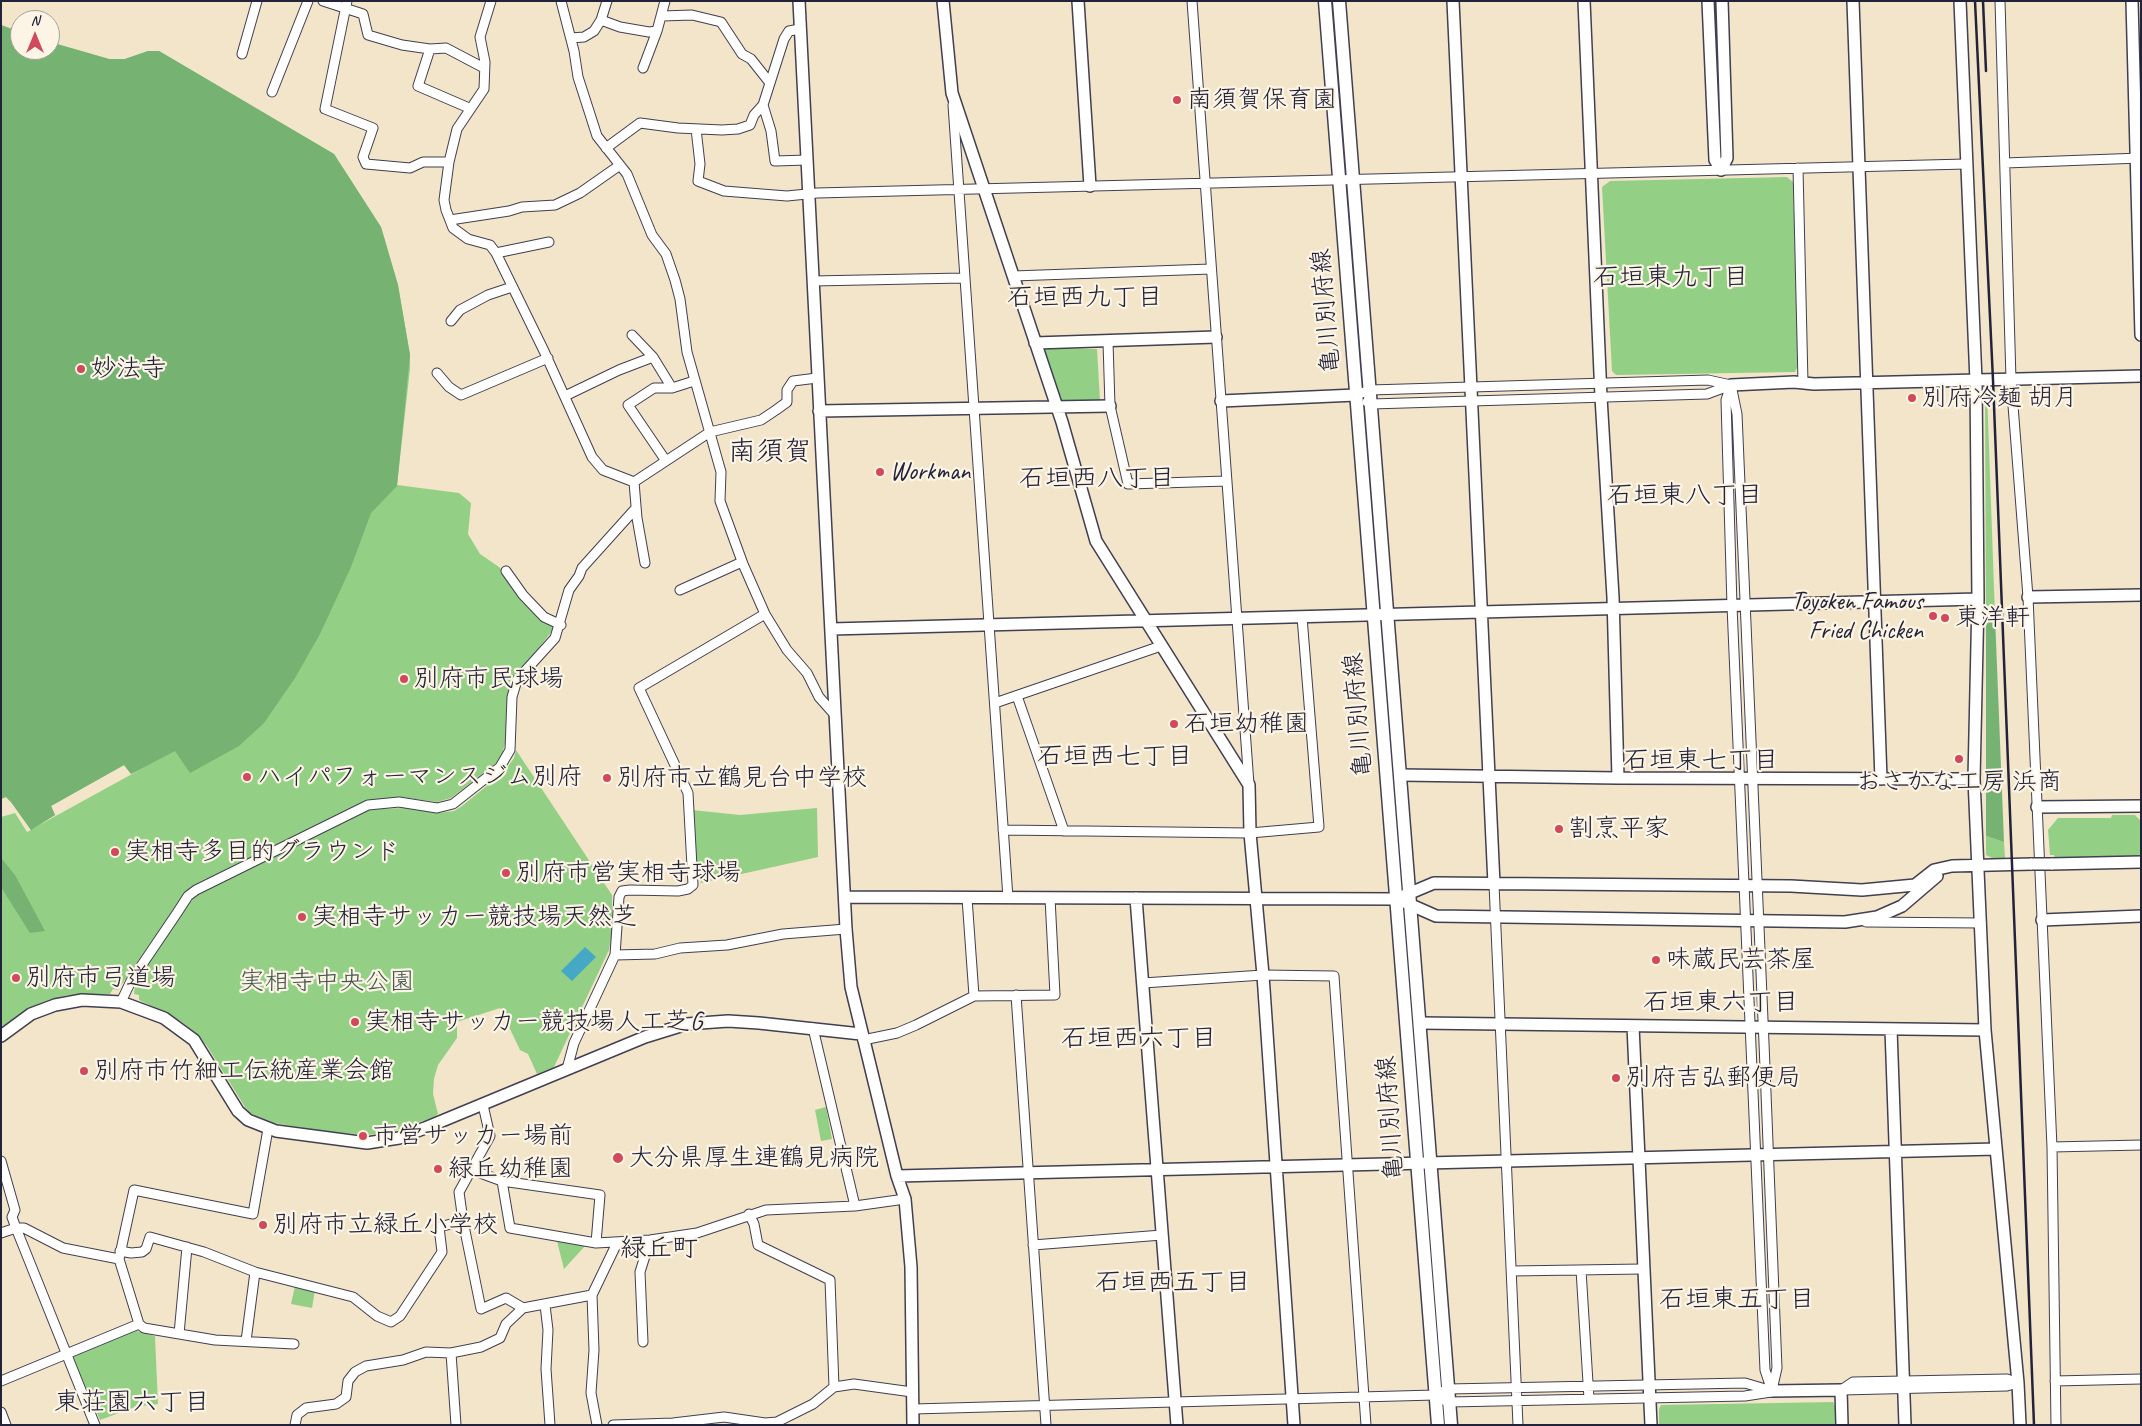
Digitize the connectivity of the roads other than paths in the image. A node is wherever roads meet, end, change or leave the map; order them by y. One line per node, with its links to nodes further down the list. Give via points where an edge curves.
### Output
1 (257, 1): 29 (street)
2 (308, 1): 33 (street)
3 (323, 1): 22 (street)
4 (491, 1): 30 (street, via 480,37)
5 (561, 1): 27 (street)
6 (607, 1): 24 (street)
7 (665, 1): 23 (street)
8 (799, 1): 25 (street)
9 (943, 1): 34 (street)
10 (1078, 1): 53 (street)
11 (1192, 1): 52 (street)
12 (1325, 1): 51 (main road, 亀川別府線)
13 (1339, 1): 50 (main road, 亀川別府線)
14 (1454, 1): 49 (street)
15 (1584, 1): 48 (street)
16 (1708, 1): 47 (street, via 1715,160)
17 (1722, 1): 47 (street, via 1727,158)
18 (1853, 1): 45 (street)
19 (1960, 1): 43 (street)
20 (2000, 1): 42 (street)
21 (2132, 1): 39 (street)
22 (347, 5): 28 (street, via 363,14 368,35); 41 (street, via 325,109 373,128 363,157 366,164 410,168 422,162)
23 (662, 16): 26 (street); 32 (street, via 692,15 721,22 742,54 751,59)
24 (601, 20): 26 (street, via 620,27); 27 (street, via 594,31 584,37)
25 (800, 29): 32 (street, via 789,31 784,39); 40 (street)
26 (657, 31): 31 (street)
27 (571, 38): 38 (street, via 590,117)
28 (430, 49): 30 (street, via 446,48); 36 (street, via 418,86)
29 (242, 54)
30 (484, 68): 36 (street, via 484,89)
31 (643, 68)
32 (770, 83): 35 (street)
33 (272, 92)
34 (952, 93): 54 (street); 55 (street)
35 (763, 105): 37 (street, via 750,125 738,129); 40 (street, via 775,161)
36 (469, 108): 41 (street, via 457,129)
37 (696, 129): 38 (street, via 640,123); 56 (street, via 700,164 698,181 701,183 743,193 787,196)
38 (606, 148): 44 (street)
39 (2138, 159): 42 (street); 67 (street)
40 (807, 160): 56 (street)
41 (448, 162): 57 (street, via 444,200)
42 (2005, 163): 76 (street)
43 (1966, 164): 45 (street); 78 (street)
44 (620, 165): 57 (street, via 580,193 554,205 522,207); 77 (street, via 627,174 652,235 669,262 680,299)
45 (1859, 166): 46 (street); 80 (street)
46 (1798, 168): 47 (street); 79 (street)
47 (1721, 170): 48 (street)
48 (1591, 173): 49 (street); 81 (street)
49 (1462, 176): 50 (street); 83 (street)
50 (1353, 179): 51 (street); 85 (main road, 亀川別府線)
51 (1339, 180): 52 (street); 86 (main road, 亀川別府線)
52 (1205, 183): 53 (street); 60 (street)
53 (1090, 186): 54 (street)
54 (985, 188): 55 (street); 61 (street)
55 (958, 189): 56 (street); 62 (street)
56 (809, 193): 63 (street)
57 (450, 220): 59 (street, via 453,228 468,239 490,245)
58 (549, 242): 59 (street)
59 (496, 254): 64 (street)
60 (1211, 269): 61 (street); 68 (street)
61 (1013, 276): 70 (street)
62 (963, 278): 63 (street); 94 (street)
63 (813, 281): 75 (street)
64 (512, 287): 65 (street, via 460,310); 72 (street)
65 (450, 321)
66 (632, 335): 71 (street)
67 (2141, 335)
68 (1216, 337): 69 (street); 89 (street)
69 (1108, 342): 70 (street); 92 (street)
70 (1035, 343): 93 (street)
71 (653, 357): 84 (street); 87 (street)
72 (548, 358): 73 (street, via 461,395); 87 (street)
73 (437, 373)
74 (2141, 376): 76 (street)
75 (817, 378): 95 (street); 96 (street, via 792,381 787,390 787,402 761,420)
76 (2011, 380): 78 (street); 106 (street)
77 (694, 381): 84 (street); 96 (street)
78 (1976, 381): 80 (street); 107 (street)
79 (1804, 382): 80 (street); 82 (street)
80 (1867, 383): 108 (street)
81 (1601, 384): 82 (street, via 1708,380); 83 (street); 88 (street)
82 (1731, 385): 88 (street, via 1707,394); 109 (street, via 1737,414); 110 (street, via 1726,408)
83 (1471, 387): 85 (street); 90 (street)
84 (672, 388): 97 (street, via 654,388 628,405)
85 (1370, 390): 86 (street); 91 (main road, 亀川別府線)
86 (1356, 395): 89 (street); 91 (street); 114 (main road, 亀川別府線)
87 (565, 396): 99 (street, via 592,457 603,470)
88 (1601, 397): 90 (street); 111 (street)
89 (1221, 401): 98 (street)
90 (1472, 401): 91 (street); 112 (street)
91 (1371, 404): 115 (main road, 亀川別府線)
92 (1110, 406): 93 (street); 98 (street, via 1128,484)
93 (1057, 407): 94 (street); 118 (street, via 1096,541)
94 (973, 409): 95 (street); 120 (street)
95 (819, 411): 121 (street)
96 (710, 432): 97 (street); 101 (street, via 720,472 720,501)
97 (666, 461): 99 (street)
98 (1227, 481): 117 (street)
99 (634, 482): 100 (street)
100 (636, 508): 102 (street); 119 (street, via 582,568 569,590)
101 (742, 562): 104 (street); 113 (street)
102 (645, 563)
103 (506, 571): 119 (street, via 523,596 544,617)
104 (680, 590)
105 (2141, 595): 106 (street)
106 (2028, 597): 135 (street)
107 (1978, 599): 108 (street); 132 (street)
108 (1875, 601): 109 (street); 131 (street)
109 (1745, 605): 110 (street); 130 (street)
110 (1732, 606): 111 (street); 129 (street)
111 (1612, 609): 112 (street); 128 (street)
112 (1482, 613): 115 (street); 127 (street)
113 (765, 614): 125 (street, via 786,650); 161 (street, via 639,688 688,793 693,885 678,891 622,892)
114 (1374, 615): 115 (street); 116 (street); 151 (main road, 亀川別府線)
115 (1388, 615): 126 (main road, 亀川別府線)
116 (1302, 617): 117 (street); 138 (street, via 1319,826)
117 (1237, 619): 118 (street); 133 (street)
118 (1146, 621): 120 (street); 122 (street)
119 (560, 626): 166 (street, via 555,638 517,680 512,697 510,750 500,767 453,804 437,808 399,802 368,805 196,890 185,900)
120 (989, 626): 121 (street); 124 (street)
121 (831, 629): 125 (street)
122 (1161, 646): 123 (street); 133 (street)
123 (1017, 696): 124 (street); 137 (street)
124 (995, 704): 136 (street)
125 (835, 715): 145 (street)
126 (1400, 775): 127 (street); 152 (main road, 亀川別府線)
127 (1489, 776): 128 (street); 142 (street)
128 (1618, 778): 129 (street)
129 (1740, 779): 130 (street); 143 (street)
130 (1753, 779): 131 (street); 144 (street)
131 (1881, 779): 132 (street)
132 (1974, 779): 140 (street)
133 (1249, 785): 138 (street)
134 (2141, 806): 135 (street)
135 (2037, 807): 157 (street)
136 (1003, 830): 137 (street); 147 (street)
137 (1064, 831): 138 (street)
138 (1250, 833): 150 (street)
139 (2141, 862): 140 (street, bridge)
140 (1978, 865): 141 (street); 159 (street)
141 (1945, 867): 144 (street, via 1934,870 1915,885 1903,887 1862,890); 158 (street, via 1902,906 1878,916)
142 (1494, 884): 143 (street); 152 (street, via 1434,883); 154 (street)
143 (1745, 886): 144 (street); 155 (street)
144 (1757, 886): 156 (street)
145 (845, 897): 146 (street); 160 (street)
146 (967, 898): 147 (street); 165 (street)
147 (1008, 898): 148 (street)
148 (1050, 898): 149 (street); 164 (street, via 1055,995)
149 (1136, 898): 150 (street); 163 (street)
150 (1256, 898): 151 (street); 162 (street)
151 (1396, 899): 152 (street); 189 (main road, 亀川別府線)
152 (1410, 899): 154 (street, via 1436,916); 167 (main road, 亀川別府線)
153 (2141, 916): 157 (street)
154 (1496, 917): 155 (street); 168 (street)
155 (1746, 920): 156 (street); 171 (street)
156 (1759, 920): 158 (street); 172 (street)
157 (2042, 920): 181 (street)
158 (1845, 922): 159 (street)
159 (1981, 924): 174 (street)
160 (846, 929): 161 (street, via 783,934 654,954); 176 (street, via 851,987)
161 (615, 955): 177 (street, via 574,1043)
162 (1263, 975): 163 (street); 191 (street, via 1334,976); 192 (street)
163 (1143, 983): 193 (street)
164 (1016, 995): 165 (street); 195 (street)
165 (974, 996): 176 (street, via 897,1033)
166 (120, 1002): 175 (street, via 82,1000 55,1005 31,1014); 179 (street, via 164,1018 187,1034 201,1048 238,1111 248,1120)
167 (1420, 1024): 168 (street); 190 (main road, 亀川別府線)
168 (1501, 1024): 169 (street); 187 (street)
169 (1633, 1026): 171 (street); 186 (street)
170 (812, 1028): 176 (street); 177 (street, via 728,1021 686,1024); 199 (street)
171 (1750, 1028): 172 (street); 184 (street)
172 (1764, 1028): 173 (street); 185 (street)
173 (1891, 1029): 174 (street); 183 (street)
174 (1985, 1030): 182 (street)
175 (1, 1036)
176 (862, 1037): 196 (street)
177 (567, 1069): 178 (street)
178 (483, 1104): 179 (street, via 383,1142 345,1141); 194 (street, via 490,1136)
179 (268, 1129): 212 (street, via 252,1214 134,1190)
180 (2141, 1145): 181 (street)
181 (2052, 1147): 229 (street)
182 (1996, 1149): 183 (street); 230 (street)
183 (1895, 1151): 185 (street); 233 (street)
184 (1755, 1154): 185 (street); 186 (street); 238 (street, via 1766,1370)
185 (1769, 1154): 238 (street, via 1777,1368)
186 (1638, 1157): 187 (street); 213 (street)
187 (1506, 1160): 190 (street); 215 (street)
188 (1, 1161): 202 (street, via 15,1210)
189 (1417, 1162): 190 (street); 191 (street); 240 (main road, 亀川別府線)
190 (1430, 1162): 236 (main road, 亀川別府線)
191 (1347, 1164): 192 (street); 241 (street)
192 (1276, 1166): 193 (street); 243 (street)
193 (1157, 1169): 195 (street); 206 (street)
194 (472, 1170): 197 (street); 203 (street, via 459,1192)
195 (1028, 1172): 196 (street); 210 (street)
196 (897, 1176): 198 (street)
197 (502, 1181): 208 (street, via 510,1228); 208 (street, via 600,1195)
198 (905, 1199): 199 (street); 239 (street, via 911,1267)
199 (855, 1206): 201 (street, via 766,1210)
200 (1, 1213): 202 (street)
201 (749, 1214): 207 (street, via 697,1233); 234 (street, via 758,1246 830,1280)
202 (12, 1217): 204 (street)
203 (463, 1222): 216 (street, via 439,1227 442,1252 400,1316 391,1322 377,1316 353,1297); 219 (street, via 481,1309 506,1298)
204 (16, 1228): 205 (street); 212 (street, via 24,1228 63,1248); 226 (street)
205 (1, 1233)
206 (1162, 1235): 210 (street); 246 (street)
207 (650, 1240): 209 (street); 223 (street, via 640,1272)
208 (596, 1243): 209 (street)
209 (617, 1243): 217 (street)
210 (1033, 1245): 248 (street)
211 (186, 1247): 212 (street, via 150,1237 142,1252); 216 (street); 221 (street)
212 (119, 1255): 220 (street)
213 (1642, 1269): 214 (street); 231 (street)
214 (1581, 1270): 215 (street); 232 (street)
215 (1512, 1271): 235 (street)
216 (255, 1272): 222 (street)
217 (592, 1295): 218 (street); 257 (street, via 592,1393)
218 (545, 1305): 219 (street); 256 (street)
219 (523, 1308): 225 (street, via 506,1324 500,1338 481,1347)
220 (139, 1324): 221 (street, via 144,1328); 226 (street)
221 (179, 1334): 222 (street)
222 (246, 1341): 224 (street)
223 (643, 1342)
224 (294, 1344)
225 (451, 1353): 253 (street, via 426,1352 403,1360 366,1366 348,1381 346,1397 336,1404 306,1408 296,1415); 255 (street)
226 (66, 1354): 228 (street); 252 (street)
227 (2141, 1379): 229 (street)
228 (1, 1381)
229 (2055, 1381): 272 (street)
230 (2018, 1383): 233 (street, via 2008,1386); 271 (street)
231 (1648, 1385): 232 (street); 238 (street, via 1745,1383); 242 (street)
232 (1588, 1386): 235 (street); 244 (street)
233 (1904, 1386): 237 (street); 270 (street)
234 (834, 1387): 239 (street, via 863,1385); 259 (street, via 813,1404 777,1422 724,1417)
235 (1516, 1388): 236 (street); 245 (street)
236 (1448, 1389): 240 (street); 247 (main road, 亀川別府線)
237 (1841, 1390): 238 (street); 269 (street)
238 (1772, 1391): 242 (street, via 1745,1396)
239 (912, 1392): 249 (street)
240 (1435, 1395): 241 (street); 247 (street); 265 (main road, 亀川別府線)
241 (1364, 1397): 243 (street); 264 (street)
242 (1649, 1398): 244 (street); 268 (street)
243 (1292, 1399): 246 (street); 263 (street)
244 (1588, 1399): 245 (street)
245 (1517, 1400): 247 (street); 267 (street)
246 (1176, 1402): 248 (street); 262 (street)
247 (1449, 1402): 266 (main road, 亀川別府線)
248 (1044, 1406): 249 (street); 261 (street)
249 (913, 1409): 260 (street)
250 (1, 1412): 251 (street)
251 (6, 1425)
252 (95, 1425)
253 (295, 1425): 254 (street)
254 (304, 1425)
255 (456, 1425)
256 (550, 1425)
257 (598, 1425)
258 (613, 1425): 259 (street)
259 (617, 1425)
260 (913, 1425)
261 (1046, 1425)
262 (1177, 1425)
263 (1294, 1425)
264 (1366, 1425)
265 (1438, 1425)
266 (1451, 1425)
267 (1518, 1425)
268 (1651, 1425)
269 (1842, 1425)
270 (1906, 1425)
271 (2020, 1425)
272 (2056, 1425)

